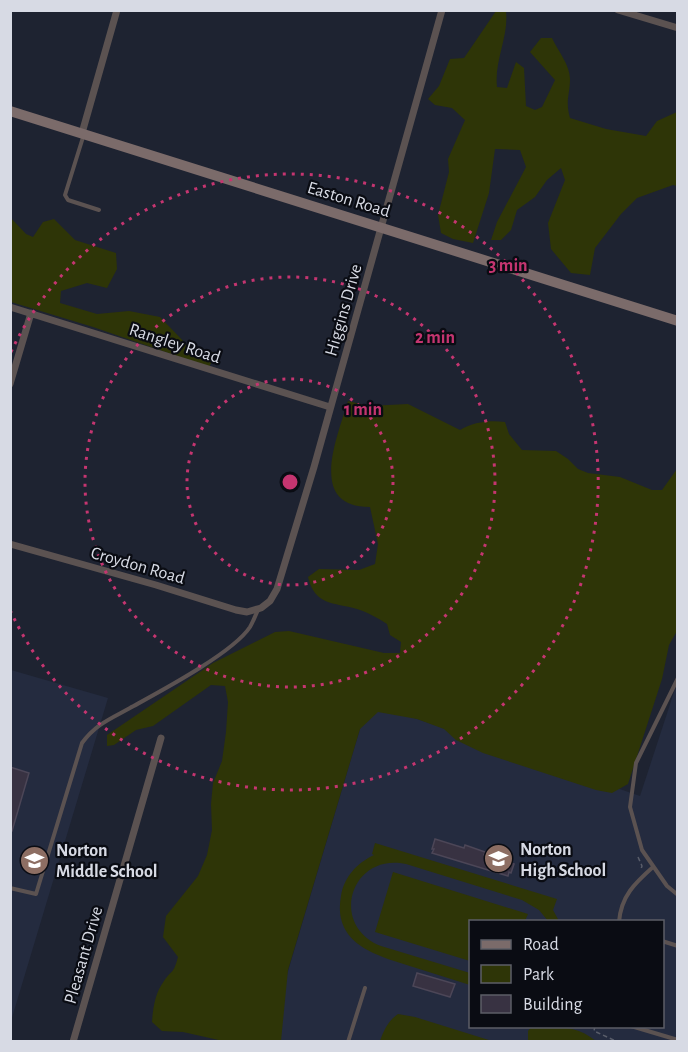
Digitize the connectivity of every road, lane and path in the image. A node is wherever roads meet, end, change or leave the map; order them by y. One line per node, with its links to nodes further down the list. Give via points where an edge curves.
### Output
1 (117, 10): 6 (street)
2 (442, 10): 8 (street, Higgins Drive)
3 (618, 10): 4 (street)
4 (678, 28)
5 (10, 111): 6 (street, Easton Road)
6 (83, 133): 7 (lane, via 65,195 68,200); 8 (street, Easton Road)
7 (99, 210)
8 (380, 226): 11 (street, Easton Road); 13 (street, Higgins Drive)
9 (10, 307): 10 (street, Rangley Road)
10 (31, 313): 12 (street); 13 (street, Rangley Road)
11 (678, 321)
12 (10, 384)
13 (330, 407): 15 (street, Higgins Drive, via 277,590)
14 (10, 544): 15 (street, Croydon Road, via 236,610)
15 (258, 610): 19 (lane, via 250,628 226,651 90,732 82,743 36,894)
16 (678, 678): 18 (lane, via 636,763 630,807 642,850)
17 (161, 738): 26 (street, Pleasant Drive)
18 (653, 867): 20 (lane); 21 (lane, via 632,886 620,908)
19 (10, 888)
20 (678, 895)
21 (619, 920)
22 (365, 988): 27 (lane)
23 (595, 1028): 28 (path)
24 (638, 1028): 25 (lane)
25 (678, 1040)
26 (73, 1041)
27 (348, 1041)
28 (618, 1041)

